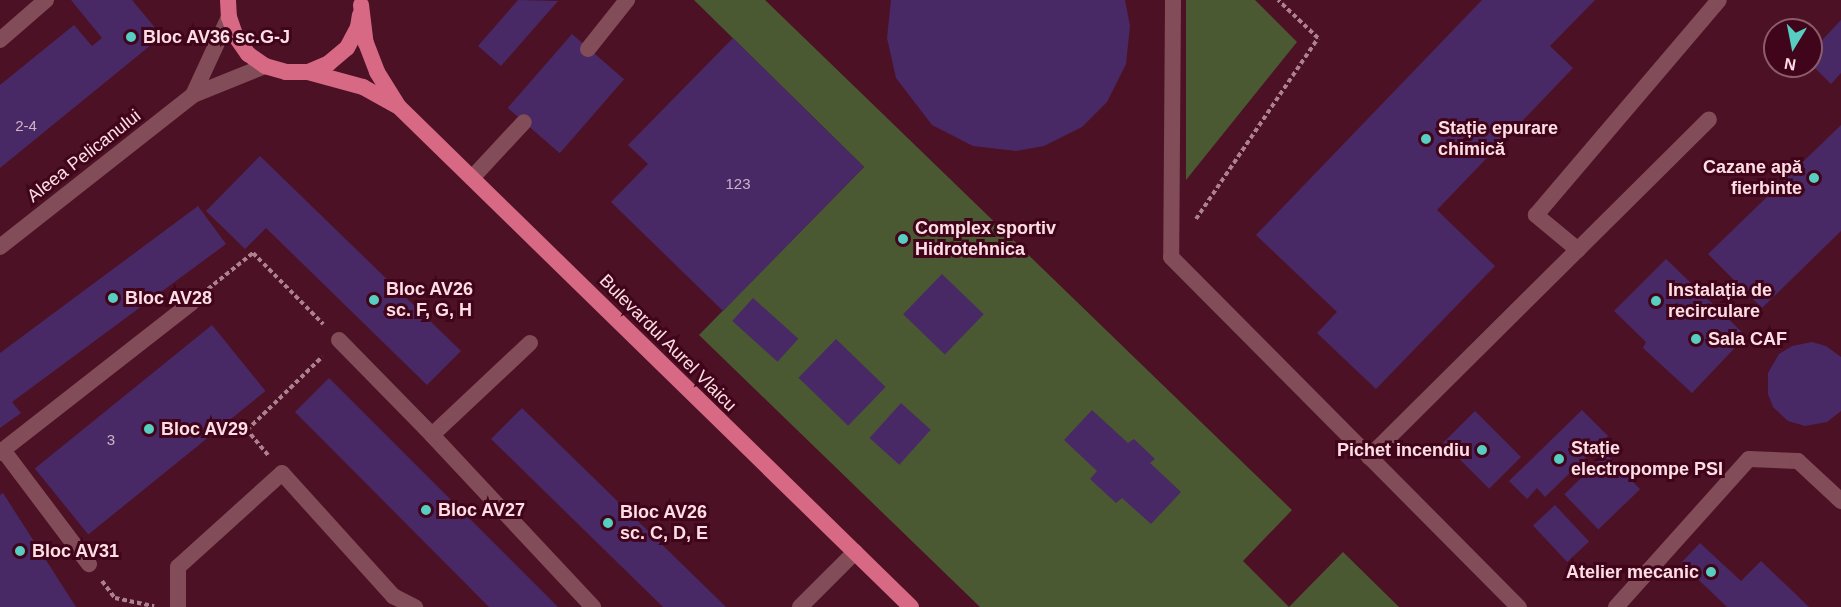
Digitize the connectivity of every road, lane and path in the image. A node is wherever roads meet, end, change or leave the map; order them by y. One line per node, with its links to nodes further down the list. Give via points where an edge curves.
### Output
1 (46, 0): 8 (street)
2 (627, 0): 9 (street)
3 (1173, 0): 19 (street)
4 (1278, 0): 19 (path, via 1318,38)
5 (1719, 0): 18 (street, via 1536,215)
6 (361, 2): 11 (main road, via 358,27 346,48 329,63); 13 (main road, Bulevardul Aurel Vlaicu, via 366,43 377,72)
7 (229, 8): 10 (main road, via 236,37 248,54); 12 (street, Aleea Pelicanului)
8 (0, 40)
9 (588, 49)
10 (266, 66): 11 (main road, Bulevardul Aurel Vlaicu, via 286,72); 12 (street, Aleea Pelicanului)
11 (308, 72): 13 (main road, Bulevardul Aurel Vlaicu, via 363,87)
12 (193, 95): 17 (street, Aleea Pelicanului)
13 (398, 106): 16 (main road, Bulevardul Aurel Vlaicu)
14 (1709, 119): 18 (street)
15 (524, 122): 16 (street)
16 (472, 178): 28 (main road, Bulevardul Aurel Vlaicu)
17 (0, 247)
18 (1578, 250): 25 (street)
19 (1170, 257): 25 (street)
20 (191, 303): 21 (path, via 253,253); 24 (street)
21 (339, 340): 23 (street); 26 (path, via 248,430)
22 (530, 343): 23 (street)
23 (432, 435): 33 (street)
24 (1, 452): 29 (street)
25 (1370, 457): 36 (street)
26 (282, 473): 31 (street, via 178,567); 32 (street, via 393,596)
27 (1841, 501): 37 (street, via 1798,461 1749,459)
28 (855, 552): 34 (street); 35 (main road, Bulevardul Aurel Vlaicu)
29 (89, 564): 30 (path, via 115,598)
30 (161, 607)
31 (178, 607)
32 (415, 607)
33 (593, 607)
34 (800, 607)
35 (911, 607)
36 (1519, 607)
37 (1616, 607)

